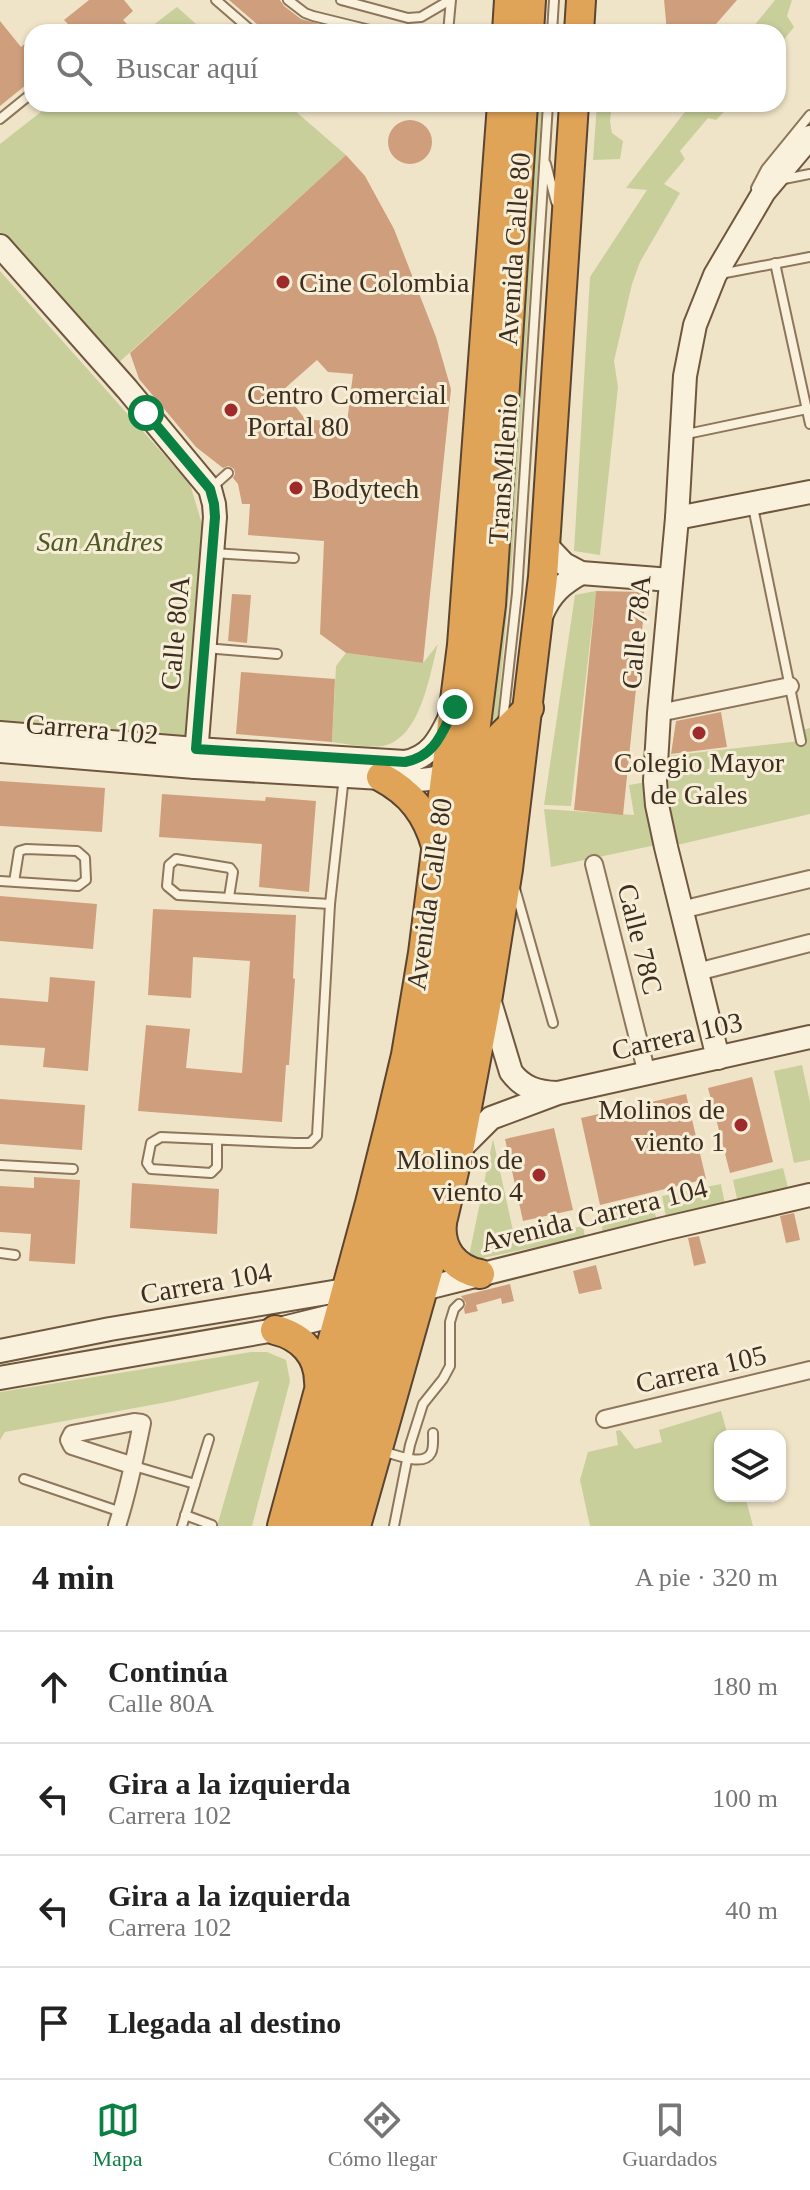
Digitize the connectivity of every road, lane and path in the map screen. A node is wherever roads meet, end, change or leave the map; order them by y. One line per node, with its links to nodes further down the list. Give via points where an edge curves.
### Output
1 (216, 0): 9 (lane)
2 (288, 0): 10 (lane, via 305,13)
3 (341, 0): 4 (lane, via 408,18 421,17)
4 (450, 0): 11 (lane)
5 (509, 0): 12 (highway)
6 (531, 0): 13 (highway)
7 (554, 0): 14 (lane)
8 (581, 0): 15 (highway)
9 (244, 24)
10 (346, 24)
11 (448, 24)
12 (508, 24)
13 (530, 24)
14 (552, 24)
15 (580, 24)
16 (24, 100): 22 (lane)
17 (501, 112): 50 (highway, Avenida Calle 80)
18 (522, 112): 58 (highway, Avenida Calle 80, via 491,605)
19 (547, 112): 24 (lane, TransMilenio)
20 (573, 112): 28 (highway, Avenida Calle 80)
21 (810, 115): 27 (lane, via 766,169)
22 (0, 119)
23 (810, 137): 26 (street, Calle 78A)
24 (544, 156): 28 (lane, TransMilenio); 54 (lane, TransMilenio, via 517,593)
25 (810, 174): 26 (lane)
26 (773, 181): 27 (street, Calle 78A)
27 (751, 212): 32 (street, Calle 78A)
28 (565, 237): 41 (highway, Avenida Calle 80)
29 (0, 246): 37 (street, via 151,407)
30 (810, 257): 31 (lane)
31 (775, 263): 32 (lane); 33 (lane)
32 (715, 275): 35 (street, Calle 78A, via 689,350)
33 (807, 409): 34 (lane); 35 (lane)
34 (810, 424)
35 (681, 435): 40 (street, Calle 78A)
36 (228, 473): 37 (lane)
37 (210, 489): 42 (street, Calle 80A, via 215,517)
38 (810, 492): 39 (street)
39 (752, 503): 40 (street); 49 (lane)
40 (677, 518): 45 (street, Calle 78A)
41 (545, 544): 44 (street); 46 (highway, Avenida Calle 80)
42 (212, 553): 43 (lane); 47 (street, Calle 80A)
43 (294, 558)
44 (581, 573): 45 (street); 46 (street, via 554,592)
45 (671, 580): 52 (street, Calle 78A)
46 (540, 620): 51 (highway, Avenida Calle 80)
47 (204, 648): 48 (lane); 57 (street, Calle 80A)
48 (277, 654)
49 (790, 686): 52 (street); 55 (lane)
50 (455, 707): 57 (street, Carrera 102, via 428,753 405,762); 60 (highway, Avenida Calle 80)
51 (529, 708): 54 (highway); 64 (highway, Avenida Calle 80)
52 (659, 713): 70 (street, Calle 78A, via 657,805)
53 (0, 733): 57 (street, Carrera 102)
54 (501, 736): 58 (street, Carrera 102); 88 (highway, Avenida Calle 80, via 471,956 437,1139)
55 (801, 741)
56 (0, 751): 57 (street, Carrera 102)
57 (196, 758): 59 (street, Carrera 102)
58 (473, 758): 60 (street, Carrera 102); 88 (highway, Avenida Calle 80, via 432,1053)
59 (344, 775): 61 (street, Carrera 102); 69 (lane)
60 (445, 775): 61 (street, Carrera 102, via 430,780); 62 (highway, Avenida Calle 80)
61 (381, 777): 62 (highway, via 417,804)
62 (437, 850): 88 (highway, Avenida Calle 80, via 406,1055 370,1203)
63 (594, 864): 77 (street, Calle 78C)
64 (508, 869): 73 (highway, Avenida Calle 80); 74 (lane)
65 (810, 879): 70 (street)
66 (0, 881): 67 (lane)
67 (14, 882): 67 (lane, via 19,851 77,851 85,858 86,880 78,886)
68 (229, 897): 68 (lane, via 230,868 176,859 169,865 167,886 178,895); 69 (lane)
69 (330, 904): 79 (lane, via 317,1136 310,1143)
70 (681, 910): 72 (street, Calle 78A)
71 (810, 943): 72 (street, Carrera 103)
72 (697, 972): 76 (street, Calle 78A)
73 (488, 995): 78 (street, Carrera 103, via 511,1072 526,1087); 80 (highway, Avenida Calle 80)
74 (553, 1023)
75 (810, 1037): 76 (street, Carrera 103)
76 (718, 1058): 77 (street, Carrera 103)
77 (647, 1074): 78 (street, Carrera 103)
78 (558, 1093): 80 (street, Carrera 103, via 491,1118)
79 (217, 1140): 79 (lane, via 161,1137 151,1143 147,1163 151,1169 211,1173 217,1167)
80 (459, 1150): 84 (highway, Avenida Calle 80)
81 (0, 1165): 82 (lane)
82 (73, 1169)
83 (810, 1195): 87 (street, Avenida Carrera 104)
84 (443, 1218): 87 (highway, via 442,1239 451,1258); 88 (highway, Avenida Calle 80)
85 (0, 1253): 86 (lane)
86 (15, 1255)
87 (480, 1274): 88 (street, Avenida Carrera 104)
88 (376, 1297): 90 (street, Carrera 104); 91 (street, Carrera 104, via 110,1329); 94 (highway, Avenida Calle 80); 98 (highway, Avenida Calle 80); 108 (highway, Avenida Calle 80); 109 (highway, Avenida Calle 80)
89 (459, 1304): 99 (lane, via 450,1322 450,1366 423,1404)
90 (275, 1330): 93 (street, Carrera 104); 94 (highway, via 307,1347 315,1359)
91 (0, 1351)
92 (810, 1370): 95 (street, Carrera 105)
93 (0, 1378)
94 (318, 1388): 107 (highway, Avenida Calle 80)
95 (605, 1419)
96 (433, 1433): 99 (lane, via 429,1456)
97 (209, 1439): 102 (lane)
98 (376, 1450): 99 (lane); 110 (highway, Avenida Calle 80)
99 (408, 1458): 111 (lane)
100 (134, 1466): 102 (lane); 104 (street)
101 (24, 1479): 104 (lane)
102 (195, 1484): 103 (lane)
103 (185, 1515): 105 (lane); 106 (lane)
104 (119, 1519)
105 (212, 1525)
106 (182, 1526)
107 (282, 1526)
108 (306, 1526)
109 (329, 1526)
110 (356, 1526)
111 (394, 1526)

